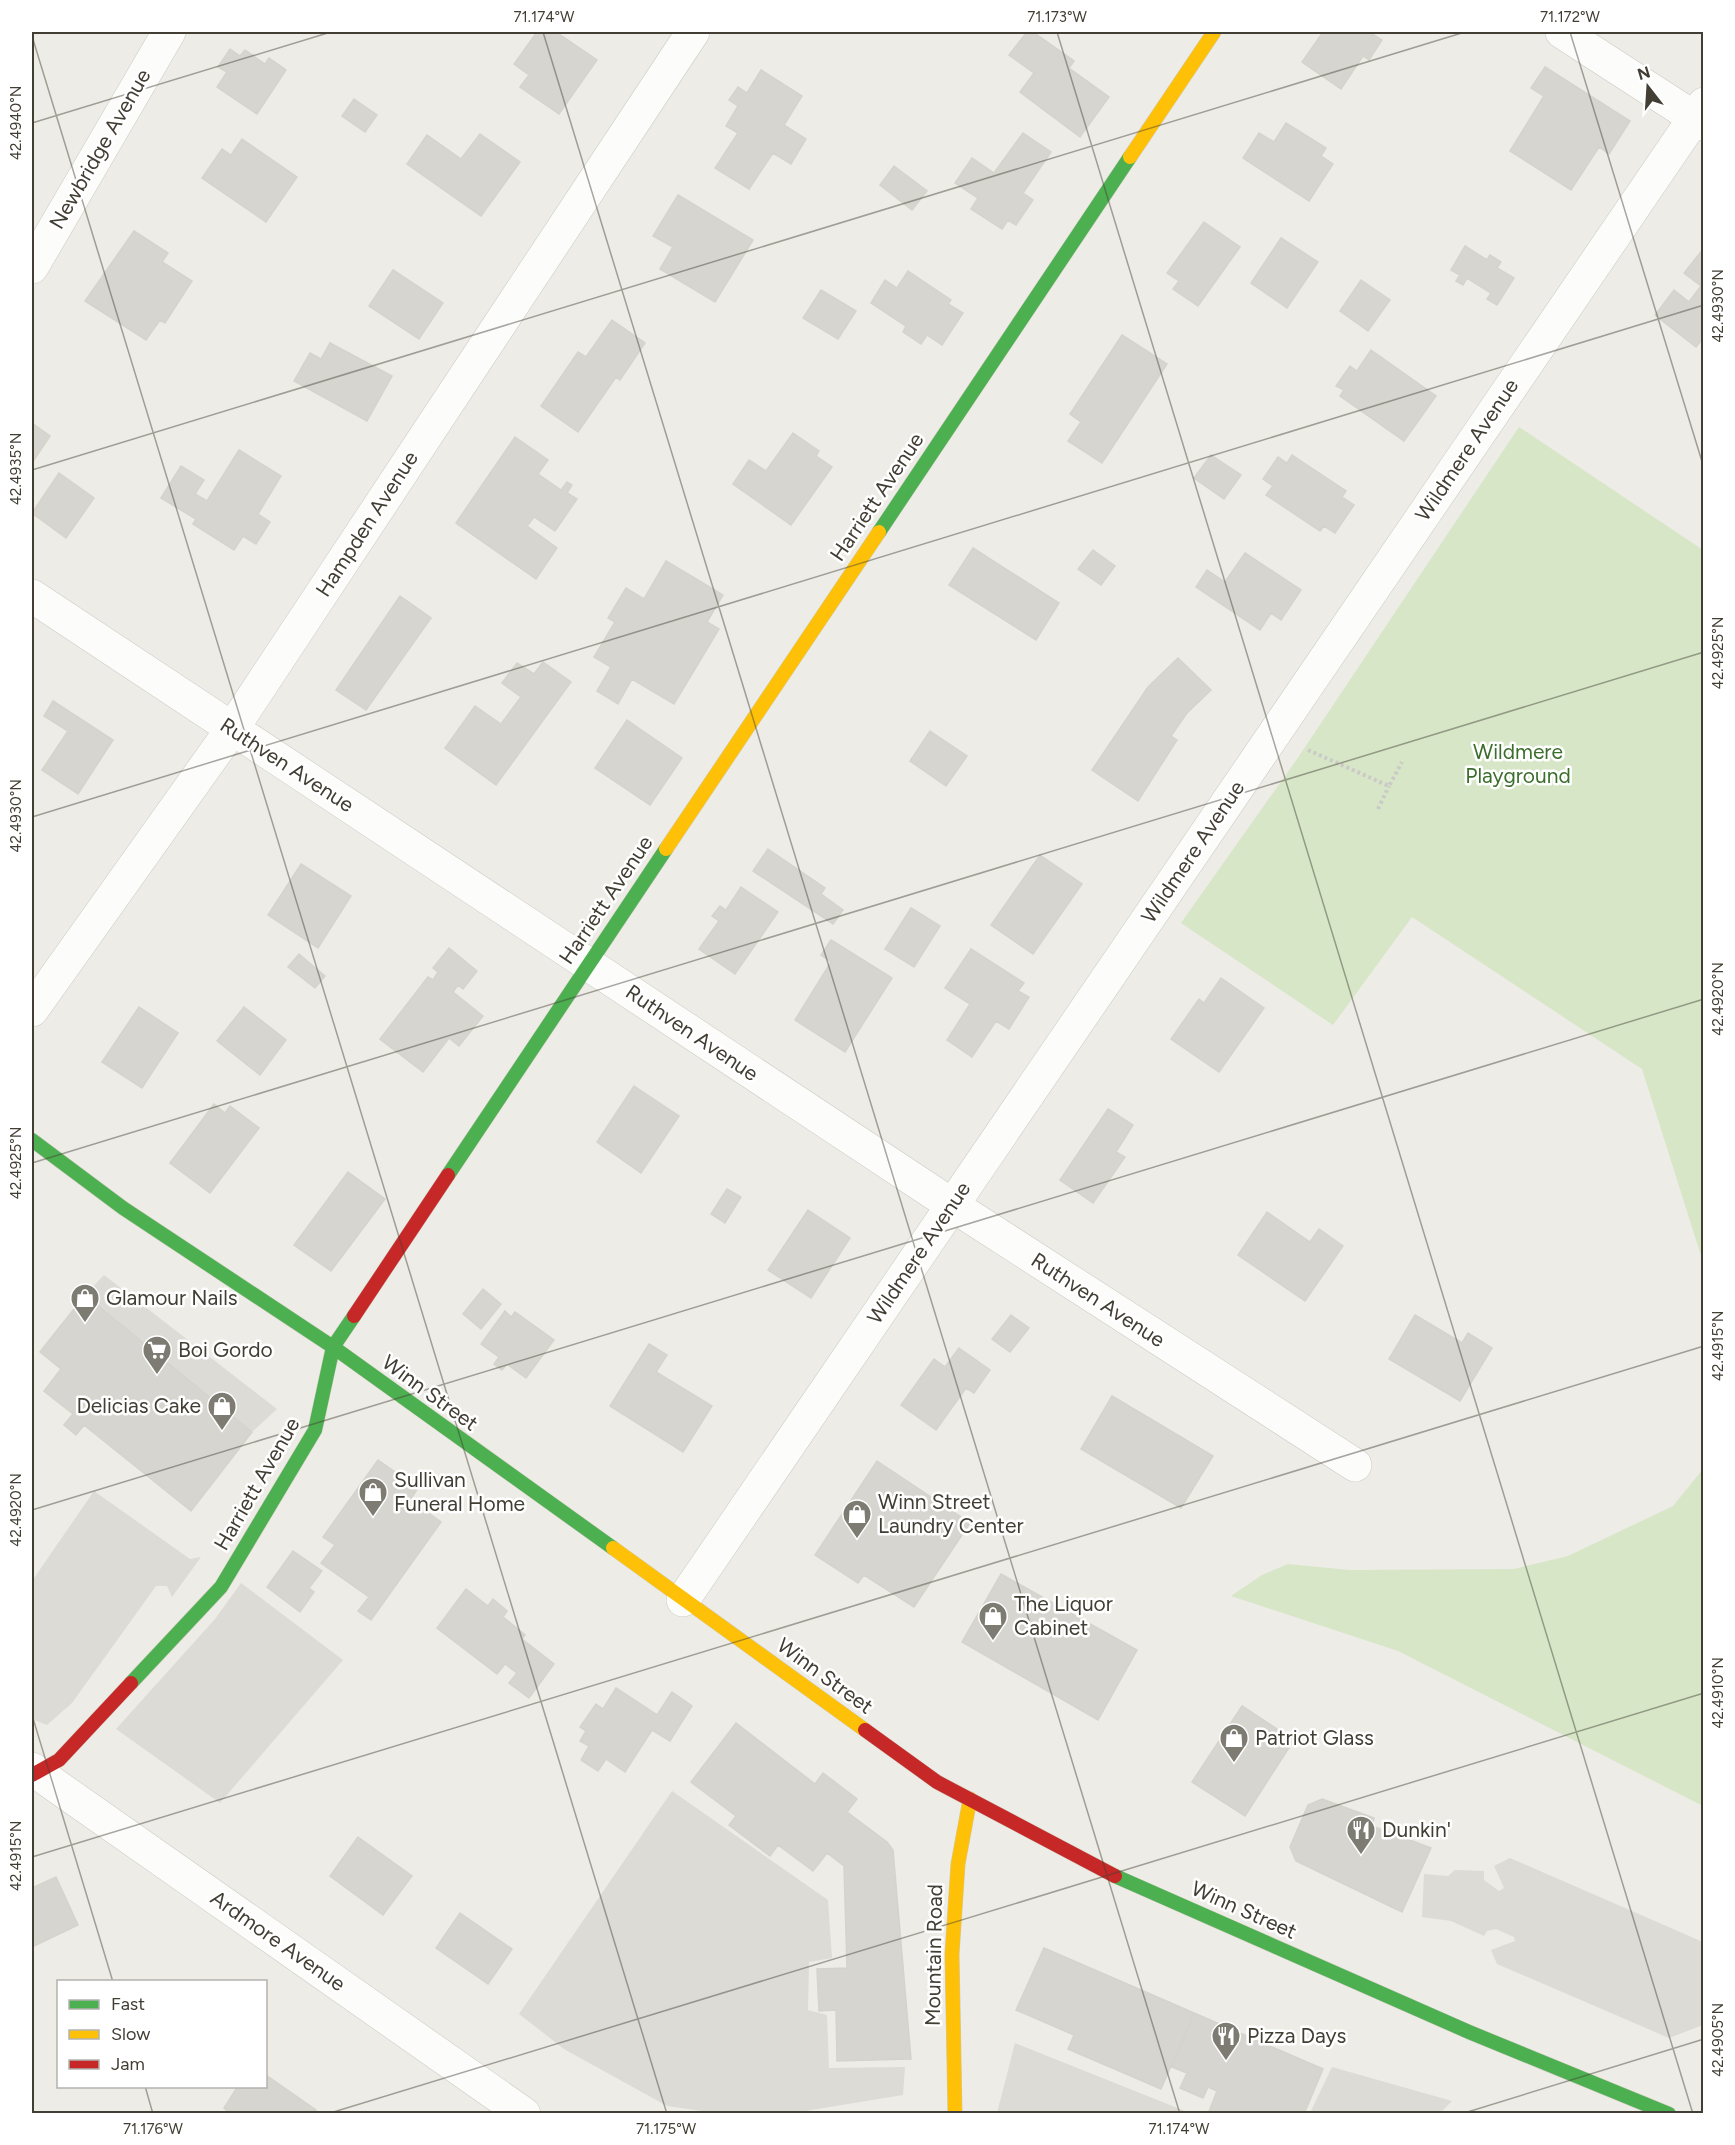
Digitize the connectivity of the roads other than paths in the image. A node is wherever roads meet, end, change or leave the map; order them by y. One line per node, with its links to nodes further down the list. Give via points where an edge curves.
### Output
1 (169, 32): 6 (street, Newbridge Avenue)
2 (693, 32): 8 (street, Hampden Avenue)
3 (1214, 32): 9 (street, Harriett Avenue)
4 (1562, 32): 5 (street)
5 (1700, 115): 12 (street, Wildmere Avenue)
6 (32, 267)
7 (32, 596): 8 (street, Ruthven Avenue)
8 (232, 729): 9 (street, Ruthven Avenue); 10 (street, Hampden Avenue)
9 (588, 965): 12 (street, Ruthven Avenue); 13 (street, Harriett Avenue)
10 (32, 1010)
11 (32, 1140): 13 (street, Winn Street, via 123,1208)
12 (952, 1205): 14 (street, Ruthven Avenue); 15 (street, Wildmere Avenue)
13 (333, 1347): 15 (street, Winn Street); 16 (street, Harriett Avenue, via 315,1430 221,1587 59,1760)
14 (1355, 1465)
15 (682, 1600): 17 (street, Winn Street, via 937,1782)
16 (33, 1772): 18 (street, Ardmore Avenue)
17 (970, 1799): 19 (street, Mountain Road, via 958,1864 952,1953); 20 (street, Winn Street, via 1112,1874 1469,2032)
18 (524, 2114)
19 (955, 2114)
20 (1669, 2114)

